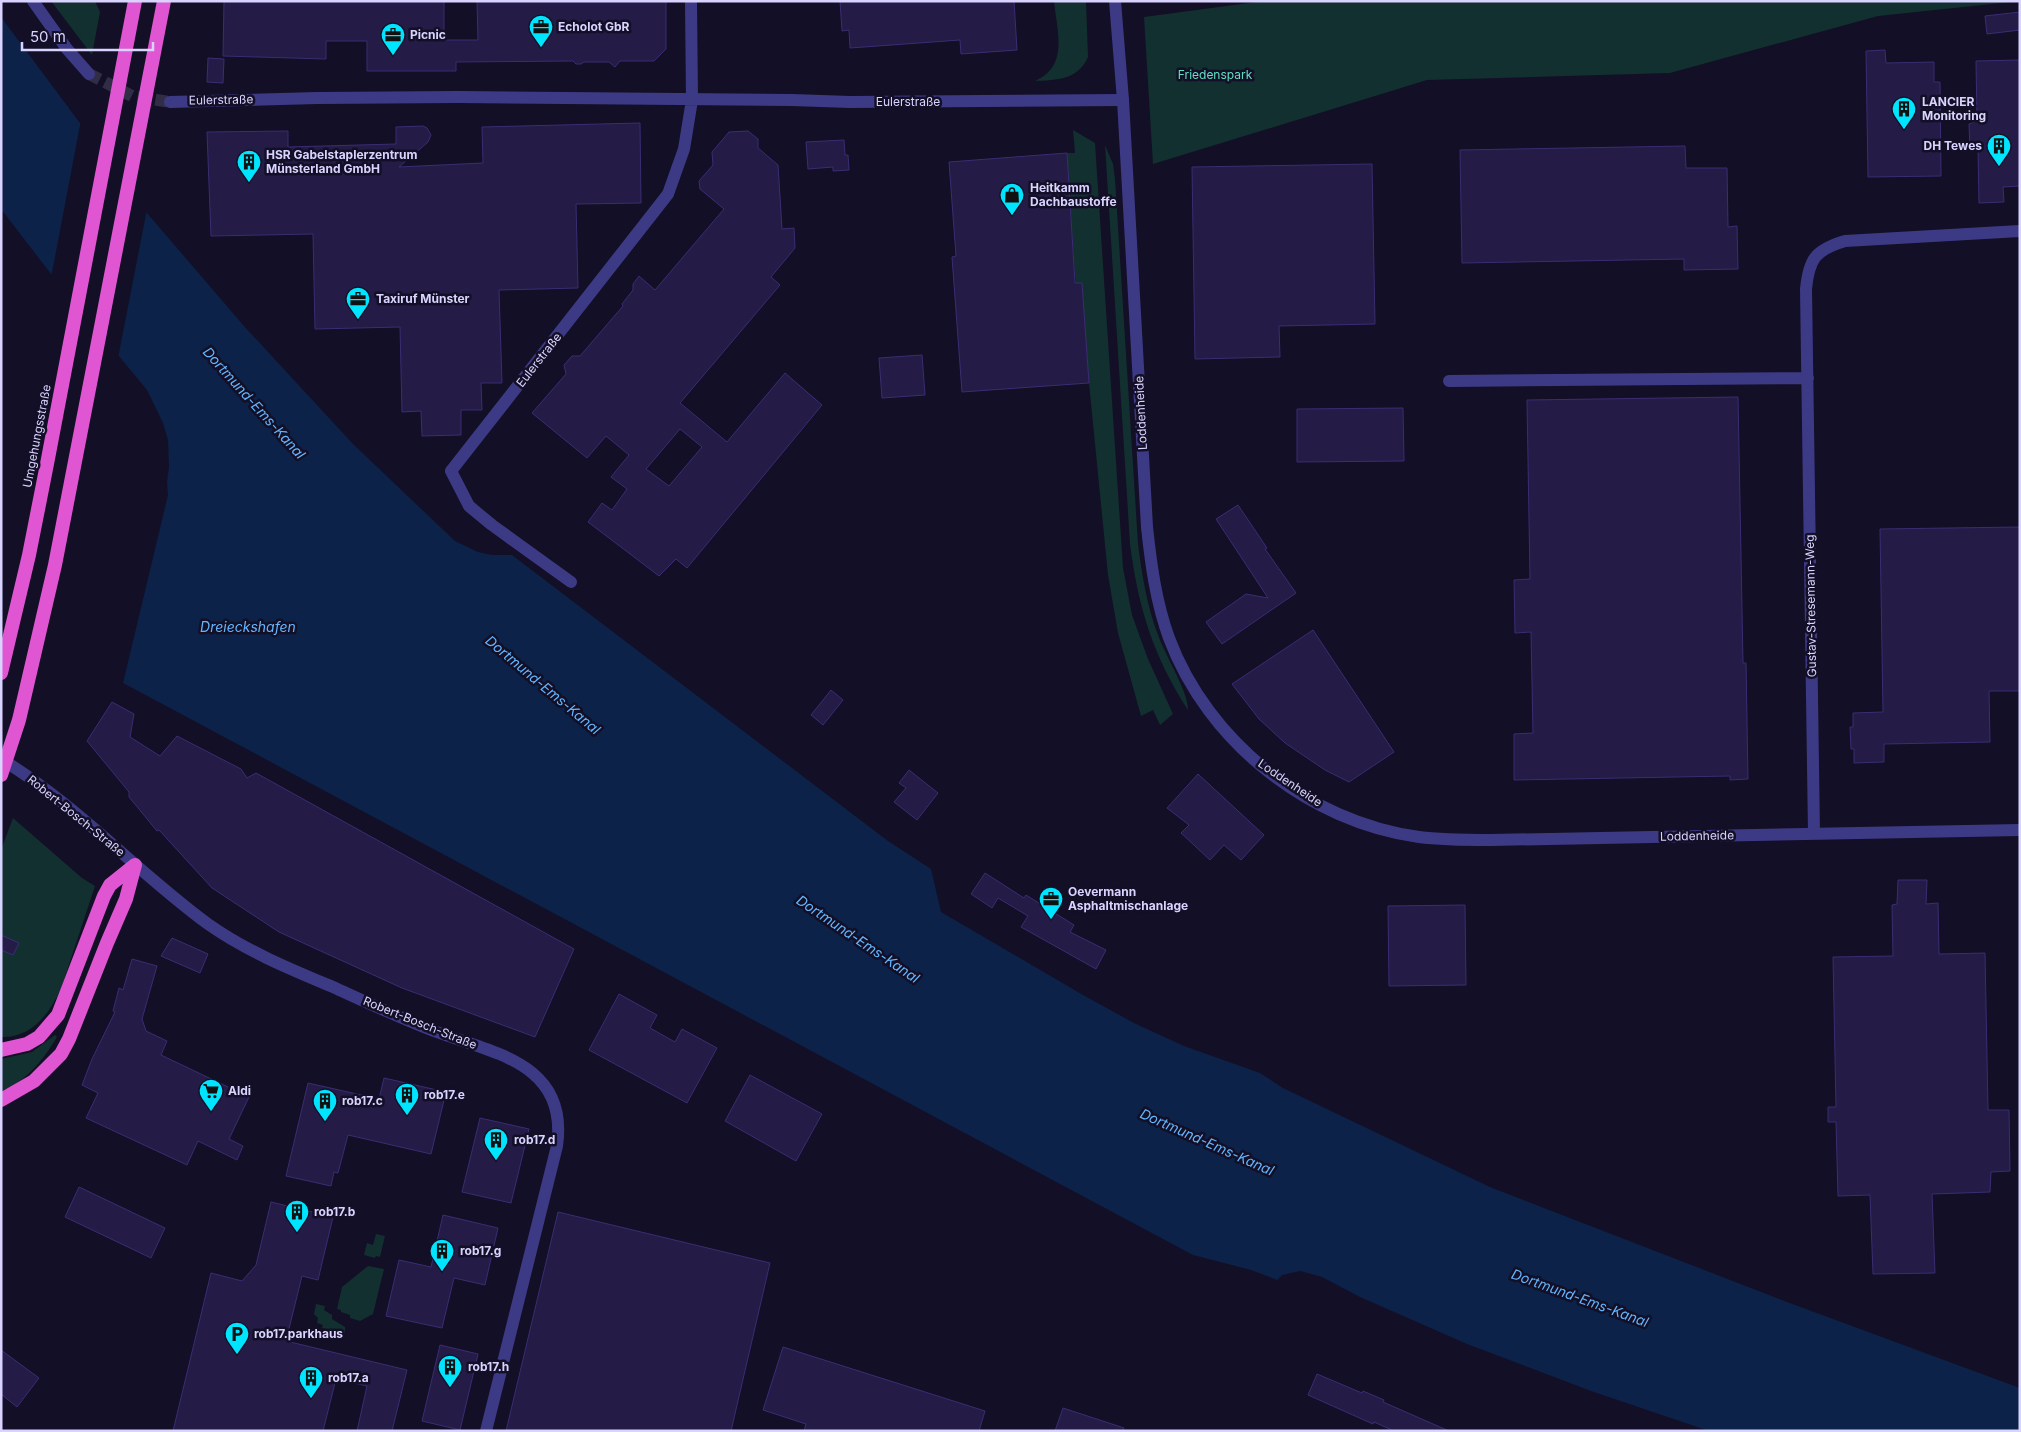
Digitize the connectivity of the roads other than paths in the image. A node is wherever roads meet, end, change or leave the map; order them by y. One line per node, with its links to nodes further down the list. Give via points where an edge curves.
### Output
1 (33, 1): 6 (street)
2 (135, 1): 14 (highway, Umgehungsstraße, via 29,555)
3 (164, 1): 16 (highway, via 48,600 19,720)
4 (691, 1): 7 (street, Eulerstraße)
5 (1116, 1): 8 (street, Loddenheide)
6 (89, 74)
7 (692, 100): 8 (street, Eulerstraße); 9 (street, Eulerstraße, via 440,98); 13 (street, Eulerstraße, via 684,149 668,194 451,471 469,506)
8 (1124, 100): 18 (street, Loddenheide, via 1147,527 1154,586 1169,638 1190,681 1213,717 1243,750 1271,774 1334,812 1419,837 1491,840)
9 (170, 102)
10 (2020, 232): 11 (street, Gustav-Stresemann-Weg, via 1845,241 1817,254 1808,268 1806,289)
11 (1808, 378): 12 (street); 18 (street, Gustav-Stresemann-Weg)
12 (1449, 381)
13 (571, 582)
14 (1, 673)
15 (1, 759): 19 (street, Robert-Bosch-Straße, via 56,797)
16 (1, 775)
17 (2020, 830): 18 (street, Loddenheide)
18 (1814, 833)
19 (134, 865): 20 (highway, via 110,885 104,896 58,1015 39,1037 27,1044); 21 (highway, via 126,899 61,1054 34,1081); 22 (street, Robert-Bosch-Straße, via 232,940 432,1030 518,1061 545,1086 558,1120 557,1146)
20 (1, 1050)
21 (1, 1100)
22 (486, 1431)

